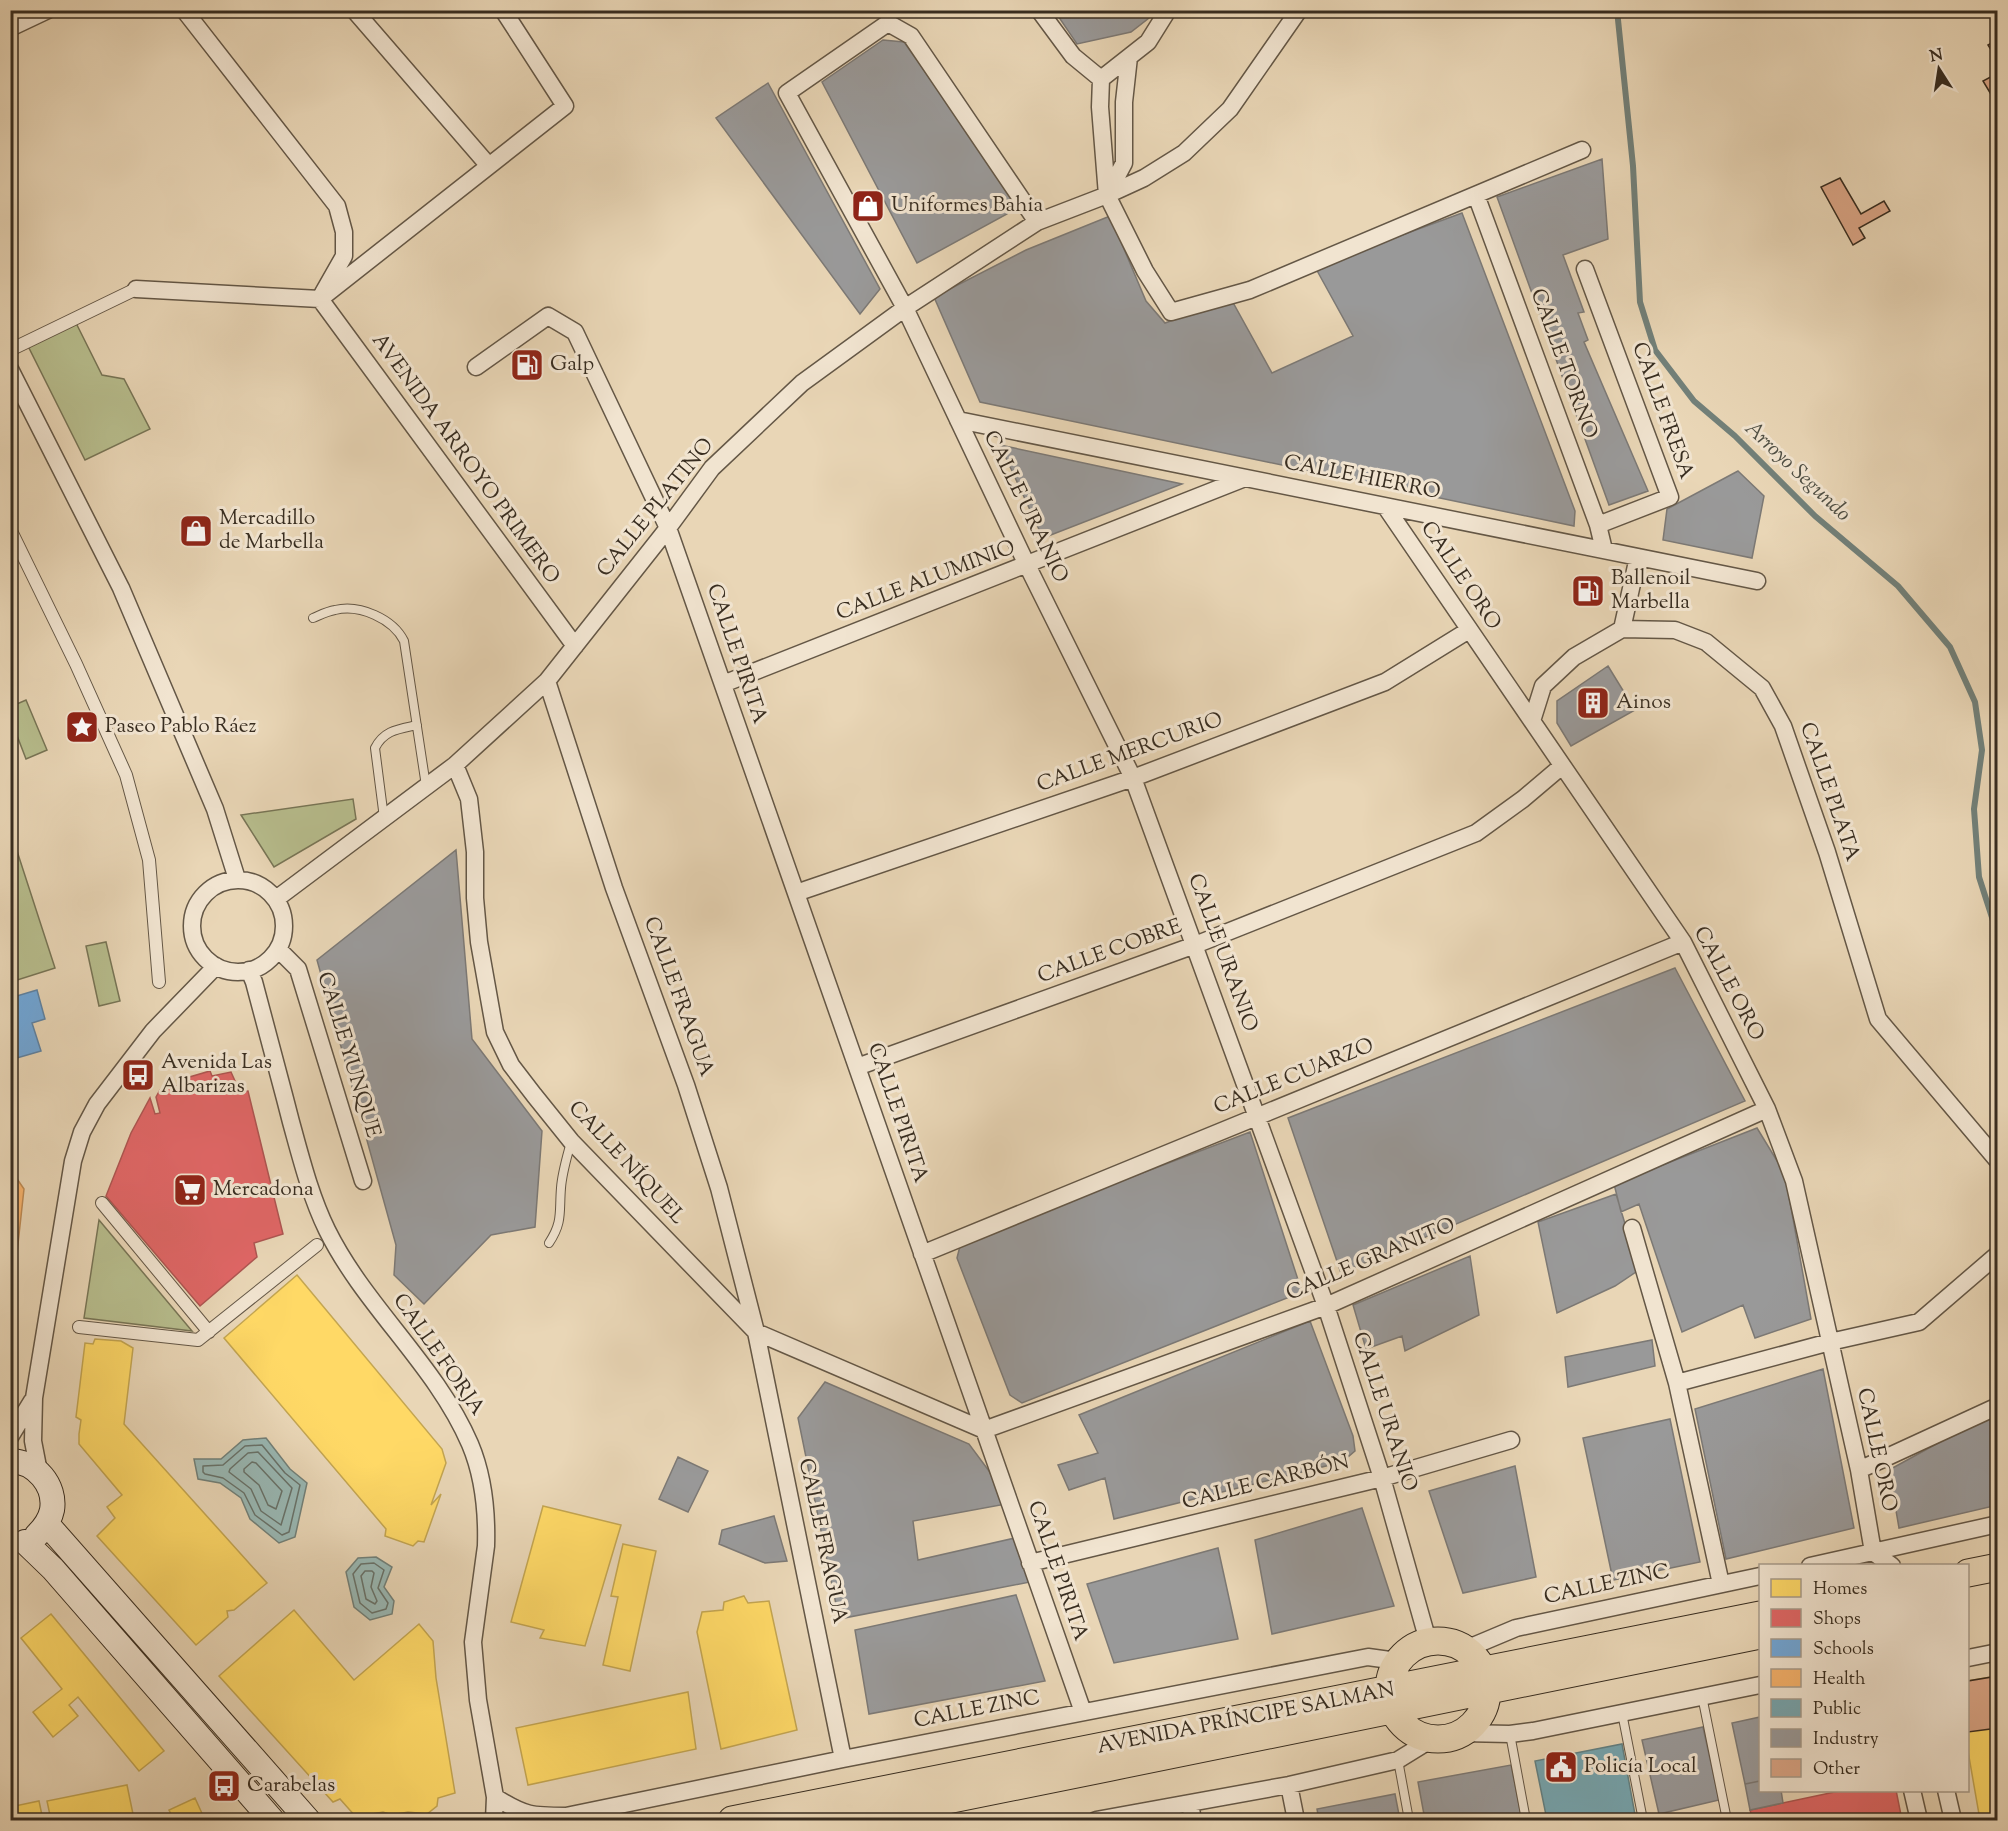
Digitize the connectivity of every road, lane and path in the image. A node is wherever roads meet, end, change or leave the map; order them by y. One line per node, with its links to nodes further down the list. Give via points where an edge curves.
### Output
1 (48, 10): 8 (street)
2 (184, 10): 18 (street, via 337,206 344,232 344,256)
3 (354, 10): 12 (street)
4 (502, 10): 12 (street, via 565,106)
5 (1039, 10): 10 (street, via 1073,56)
6 (1168, 10): 9 (street, via 1148,42)
7 (1299, 10): 13 (street, CALLE PLATINO, via 1230,109 1184,153)
8 (10, 28)
9 (1129, 57): 10 (street); 13 (street, via 1124,163)
10 (1101, 79): 13 (street)
11 (1582, 150): 14 (street)
12 (489, 166): 18 (street)
13 (1107, 195): 14 (street, via 1145,271 1171,312 1250,290); 15 (street, CALLE PLATINO)
14 (1476, 195): 26 (street, CALLE TORNO)
15 (1036, 222): 19 (street, CALLE PLATINO); 19 (street, CALLE URANIO, via 911,36 888,23 787,93)
16 (1585, 268): 26 (street, CALLE FRESA, via 1670,497)
17 (136, 289): 18 (street); 20 (street)
18 (320, 299): 36 (street, AVENIDA ARROYO PRIMERO)
19 (905, 308): 23 (street, CALLE URANIO); 28 (street, CALLE PLATINO, via 802,383 712,468)
20 (10, 350)
21 (476, 367): 28 (street, CALLE PIRITA, via 548,316 575,332)
22 (10, 369): 46 (street, via 121,588 215,809)
23 (958, 420): 24 (street, CALLE HIERRO); 31 (street, CALLE URANIO)
24 (1245, 478): 25 (street, CALLE HIERRO); 31 (street, CALLE ALUMINIO)
25 (1385, 506): 29 (street, CALLE HIERRO); 35 (street, CALLE ORO)
26 (1598, 525): 29 (street, CALLE TORNO)
27 (10, 528): 54 (street, via 126,775 149,860)
28 (668, 528): 36 (street, CALLE PLATINO); 38 (street, CALLE PIRITA)
29 (1604, 550): 30 (street, CALLE HIERRO)
30 (1638, 557): 32 (street, CALLE HIERRO); 34 (street)
31 (1027, 565): 38 (street, CALLE ALUMINIO); 43 (street, CALLE URANIO)
32 (1756, 580)
33 (313, 618): 40 (lane, via 336,609 355,609 399,630)
34 (1622, 628): 39 (street, via 1574,657 1543,686); 59 (street, CALLE PLATA, via 1675,630 1706,642 1762,688 1783,726 1824,841 1878,1019)
35 (1469, 630): 39 (street, CALLE ORO); 43 (street, CALLE MERCURIO, via 1385,682)
36 (575, 646): 37 (street, CALLE PLATINO)
37 (547, 681): 41 (street, CALLE PLATINO); 70 (street, CALLE FRAGUA, via 614,888 716,1178)
38 (723, 684): 47 (street, CALLE PIRITA)
39 (1532, 721): 42 (street, CALLE ORO)
40 (417, 725): 44 (lane); 45 (lane, via 389,732 375,748)
41 (455, 765): 44 (street, CALLE PLATINO); 58 (street, CALLE NÍQUEL, via 469,799 479,942 495,1032 511,1065)
42 (1562, 765): 49 (street, CALLE ORO); 50 (street, CALLE COBRE, via 1476,833)
43 (1133, 778): 47 (street, CALLE MERCURIO); 50 (street, CALLE URANIO)
44 (426, 787): 45 (street, CALLE PLATINO)
45 (384, 818): 48 (street, CALLE PLATINO)
46 (237, 879): 48 (street, via 267,889); 52 (street, via 216,885 205,894 192,916 197,946)
47 (796, 893): 55 (street, CALLE PIRITA)
48 (276, 899): 51 (street, via 284,924)
49 (1683, 942): 56 (street, CALLE ORO); 57 (street, CALLE CUARZO)
50 (1196, 945): 55 (street, CALLE COBRE); 57 (street, CALLE URANIO)
51 (278, 949): 53 (street); 60 (street, CALLE YUNQUE, via 298,969)
52 (216, 966): 53 (street, via 238,972); 73 (street, via 153,1031 97,1104 82,1132 73,1161)
53 (249, 970): 112 (street, CALLE FORJA, via 310,1189 326,1228 454,1413 477,1464 487,1531 473,1642 474,1664)
54 (159, 982)
55 (857, 1067): 65 (street, CALLE PIRITA)
56 (1767, 1108): 67 (street, CALLE GRANITO); 71 (street, CALLE ORO, via 1794,1180)
57 (1258, 1116): 65 (street, CALLE CUARZO); 67 (street, CALLE URANIO)
58 (571, 1141): 63 (lane, via 561,1188 558,1230); 70 (street, CALLE NÍQUEL)
59 (1998, 1161)
60 (363, 1180)
61 (102, 1203): 69 (street)
62 (1632, 1228): 72 (street)
63 (549, 1243)
64 (317, 1245): 69 (street)
65 (922, 1254): 75 (street, CALLE PIRITA)
66 (1998, 1254): 71 (street, via 1919,1322)
67 (1326, 1306): 75 (street, CALLE GRANITO); 81 (street, CALLE URANIO)
68 (79, 1328): 69 (street, via 198,1340)
69 (209, 1332)
70 (756, 1332): 75 (street, CALLE NÍQUEL); 107 (street, CALLE FRAGUA)
71 (1830, 1342): 72 (street); 79 (street, CALLE ORO)
72 (1677, 1383): 90 (street)
73 (34, 1398): 76 (street); 80 (street, via 33,1441)
74 (1998, 1406): 79 (street)
75 (984, 1430): 86 (street, CALLE PIRITA)
76 (10, 1437)
77 (1511, 1440): 81 (street, CALLE CARBÓN)
78 (10, 1461): 80 (main road)
79 (1859, 1470): 85 (street, CALLE ORO)
80 (39, 1472): 82 (main road, via 52,1496)
81 (1382, 1478): 86 (street, CALLE CARBÓN); 93 (street, CALLE URANIO)
82 (47, 1524): 84 (main road, via 38,1535); 116 (main road)
83 (1998, 1524): 85 (street)
84 (18, 1544): 115 (main road, via 53,1569)
85 (1873, 1552): 87 (street); 88 (street)
86 (1030, 1563): 102 (street, CALLE PIRITA)
87 (1819, 1564)
88 (1889, 1564)
89 (1759, 1576): 90 (street, CALLE ZINC)
90 (1721, 1584): 94 (street, CALLE ZINC, via 1516,1628)
91 (1759, 1615): 98 (main road, AVENIDA PRÍNCIPE SALMAN, via 1522,1664)
92 (1759, 1635): 98 (main road, AVENIDA PRÍNCIPE SALMAN)
93 (1428, 1641): 94 (main road, via 1448,1641); 97 (main road, via 1411,1648)
94 (1466, 1649): 98 (main road, via 1476,1658)
95 (1998, 1652): 96 (street)
96 (1969, 1658)
97 (1397, 1661): 101 (main road, via 1390,1675); 102 (street, CALLE ZINC, via 1368,1657)
98 (1486, 1681): 101 (main road, AVENIDA PRÍNCIPE SALMAN); 104 (main road, via 1485,1704 1480,1715)
99 (1759, 1685): 100 (street)
100 (1702, 1696): 103 (street); 127 (lane)
101 (1390, 1700): 106 (main road, via 1399,1721 1409,1730); 119 (main road, AVENIDA PRÍNCIPE SALMAN); 120 (main road, AVENIDA PRÍNCIPE SALMAN)
102 (1083, 1712): 107 (street, CALLE ZINC)
103 (1622, 1713): 105 (street); 126 (lane)
104 (1462, 1733): 105 (street); 106 (main road)
105 (1510, 1734): 125 (lane)
106 (1432, 1739): 108 (street)
107 (843, 1759): 114 (street, CALLE ZINC)
108 (1398, 1760): 109 (street); 124 (lane)
109 (1289, 1785): 113 (street); 123 (street)
110 (1912, 1792): 128 (street)
111 (1946, 1792): 129 (street)
112 (495, 1797): 114 (street, CALLE ZINC, via 519,1812); 117 (street, CALLE FORJA); 118 (street)
113 (1190, 1804): 121 (street); 122 (street)
114 (563, 1818)
115 (272, 1821)
116 (308, 1821)
117 (494, 1821)
118 (509, 1821)
119 (732, 1821)
120 (848, 1821)
121 (1096, 1821)
122 (1193, 1821)
123 (1296, 1821)
124 (1409, 1821)
125 (1526, 1821)
126 (1643, 1821)
127 (1727, 1821)
128 (1919, 1821)
129 (1953, 1821)

